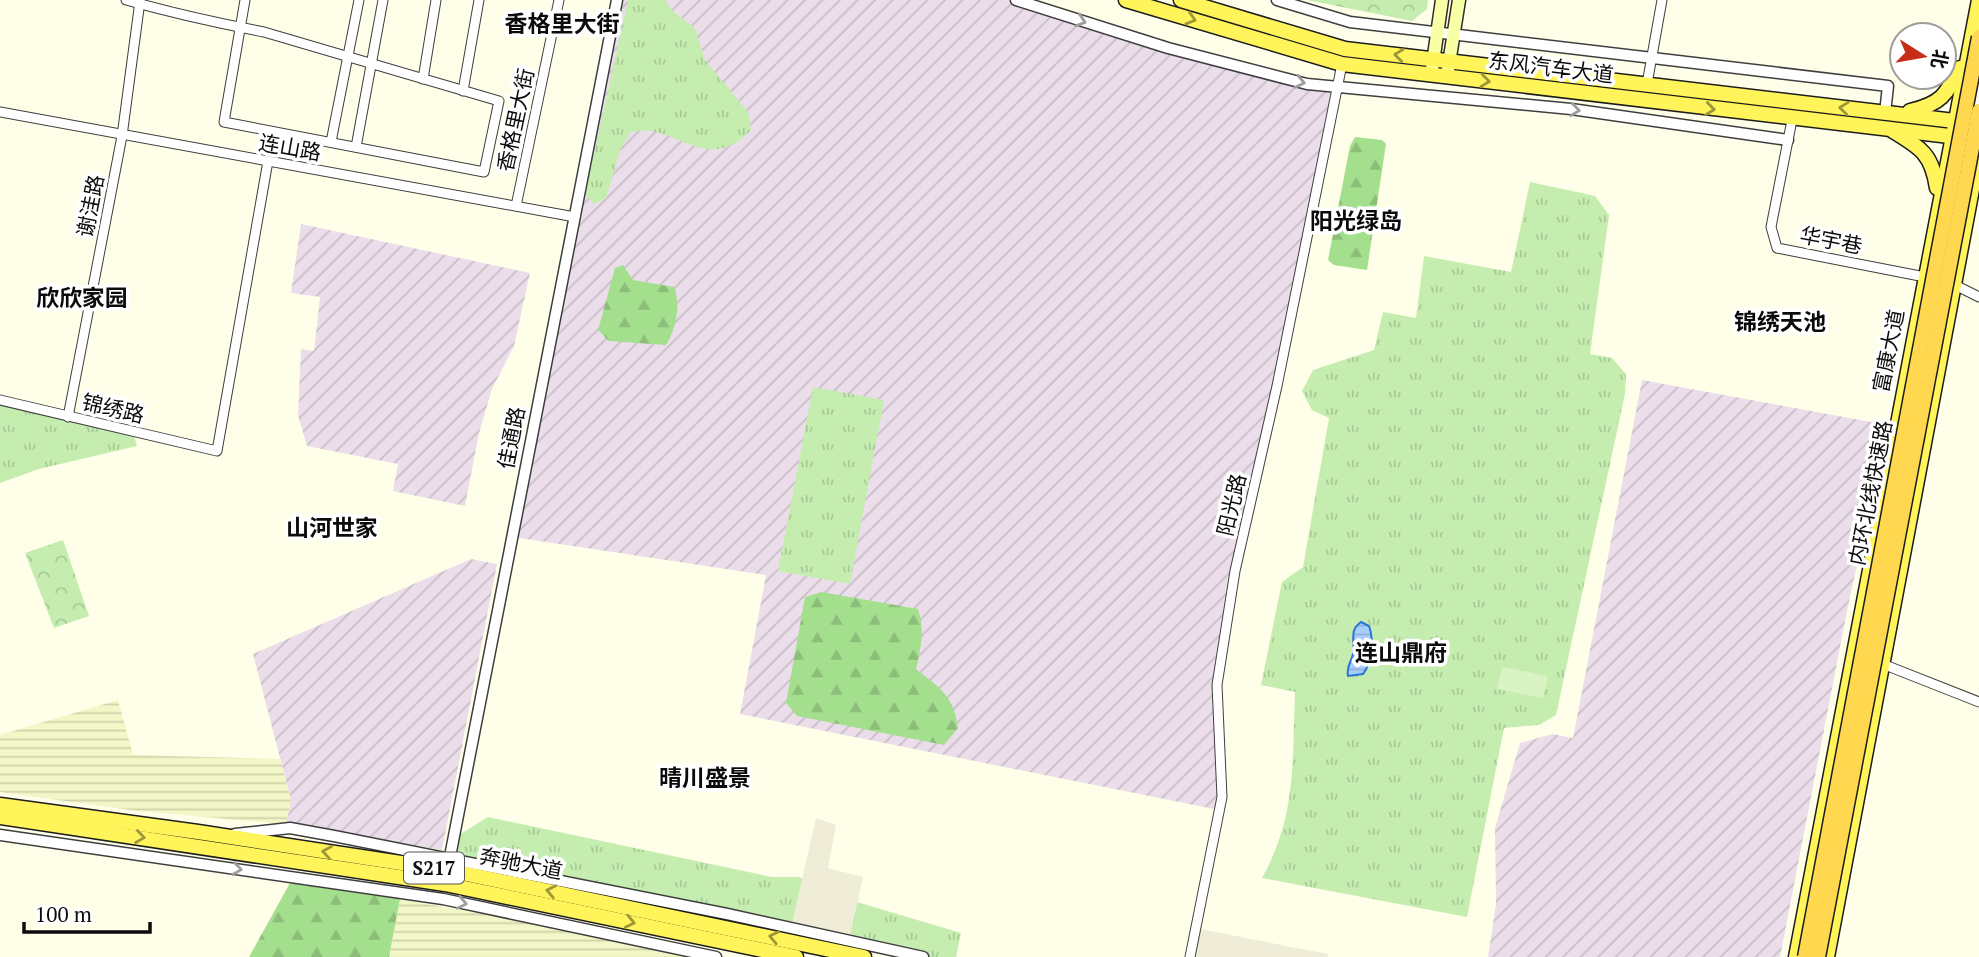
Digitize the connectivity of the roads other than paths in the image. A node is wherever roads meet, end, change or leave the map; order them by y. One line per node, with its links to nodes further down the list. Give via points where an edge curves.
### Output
1 (126, 0): 17 (street)
2 (245, 0): 18 (street)
3 (359, 0): 23 (street)
4 (383, 0): 28 (street)
5 (436, 0): 31 (street)
6 (479, 0): 34 (street)
7 (559, 0): 52 (street, 香格里大街)
8 (617, 0): 53 (street, 佳通路)
9 (1016, 0): 33 (street, one-way to 33, via 1168,48 1307,84)
10 (1126, 0): 27 (main road, 东风汽车大道, one-way to 27)
11 (1181, 0): 24 (main road, 东风汽车大道, one-way to 11, via 1345,49)
12 (1277, 0): 19 (street, via 1350,22)
13 (1442, 0): 19 (main road)
14 (1459, 0): 20 (main road)
15 (1662, 0): 25 (street)
16 (1979, 0): 22 (main road, 富康大道)
17 (140, 2): 18 (street); 42 (street, 谢洼路)
18 (240, 28): 23 (street); 46 (street, via 224,122)
19 (1437, 33): 20 (street); 24 (main road)
20 (1454, 35): 25 (street); 26 (main road)
21 (1979, 37): 72 (highway, 内环北线快速路, bridge)
22 (1968, 55): 37 (main road, via 1945,96 1927,107); 39 (main road, 富康大道)
23 (348, 58): 28 (street); 46 (street)
24 (1433, 59): 26 (main road, 东风汽车大道); 29 (main road)
25 (1651, 59): 32 (street); 37 (street, via 1888,86)
26 (1450, 61): 30 (main road); 32 (main road, 东风汽车大道)
27 (1342, 64): 29 (main road, 东风汽车大道); 33 (street, 阳光路)
28 (372, 65): 31 (street); 47 (street)
29 (1431, 74): 30 (main road, 东风汽车大道)
30 (1447, 76): 38 (main road, 东风汽车大道, one-way to 38)
31 (423, 79): 34 (street)
32 (1647, 84): 37 (main road, 东风汽车大道, one-way to 32)
33 (1337, 86): 44 (street, one-way to 44, via 1571,109); 70 (street, 阳光路, via 1235,571 1217,685 1222,797)
34 (463, 91): 47 (street, via 499,101 484,172)
35 (1979, 111): 73 (highway, 内环北线快速路, bridge)
36 (0, 112): 42 (street, 连山路)
37 (1890, 114): 39 (main road, 东风汽车大道)
38 (1792, 120): 41 (main road, 东风汽车大道); 44 (street, 华宇巷)
39 (1954, 121): 40 (main road, 东风汽车大道); 43 (main road, 富康大道)
40 (1979, 124)
41 (1888, 128): 43 (main road, 东风汽车大道); 51 (main road, via 1921,148 1934,166)
42 (122, 136): 49 (street, 连山路); 58 (street, 谢洼路)
43 (1951, 136): 45 (main road, 东风汽车大道); 51 (main road, 富康大道)
44 (1788, 139): 54 (street, 华宇巷, via 1771,227 1777,248)
45 (1979, 140)
46 (331, 142): 47 (street)
47 (356, 147)
48 (1979, 152): 50 (main road)
49 (268, 161): 52 (street, 连山路); 58 (street, 锦绣路, via 217,452)
50 (1976, 185): 55 (main road)
51 (1939, 201): 54 (main road, 富康大道)
52 (516, 206): 53 (street, 连山路)
53 (575, 217): 65 (street, 佳通路)
54 (1925, 278): 59 (main road, 富康大道)
55 (1955, 285): 56 (street); 60 (main road)
56 (1979, 297)
57 (0, 400): 58 (street, 锦绣路)
58 (68, 417)
59 (1852, 658): 60 (street); 71 (main road, 富康大道)
60 (1883, 664): 61 (street); 74 (main road)
61 (1979, 702)
62 (0, 805): 65 (main road, 奔驰大道 / S217, one-way to 62)
63 (0, 817): 65 (main road, 奔驰大道 / S217, one-way to 65)
64 (0, 835): 66 (street, one-way to 66, via 443,899)
65 (447, 871): 67 (main road, 奔驰大道 / S217, one-way to 67); 68 (main road, 奔驰大道 / S217, one-way to 65); 69 (street)
66 (716, 957)
67 (796, 957)
68 (864, 957)
69 (923, 957)
70 (1190, 957)
71 (1796, 957)
72 (1805, 957)
73 (1818, 957)
74 (1827, 957)

